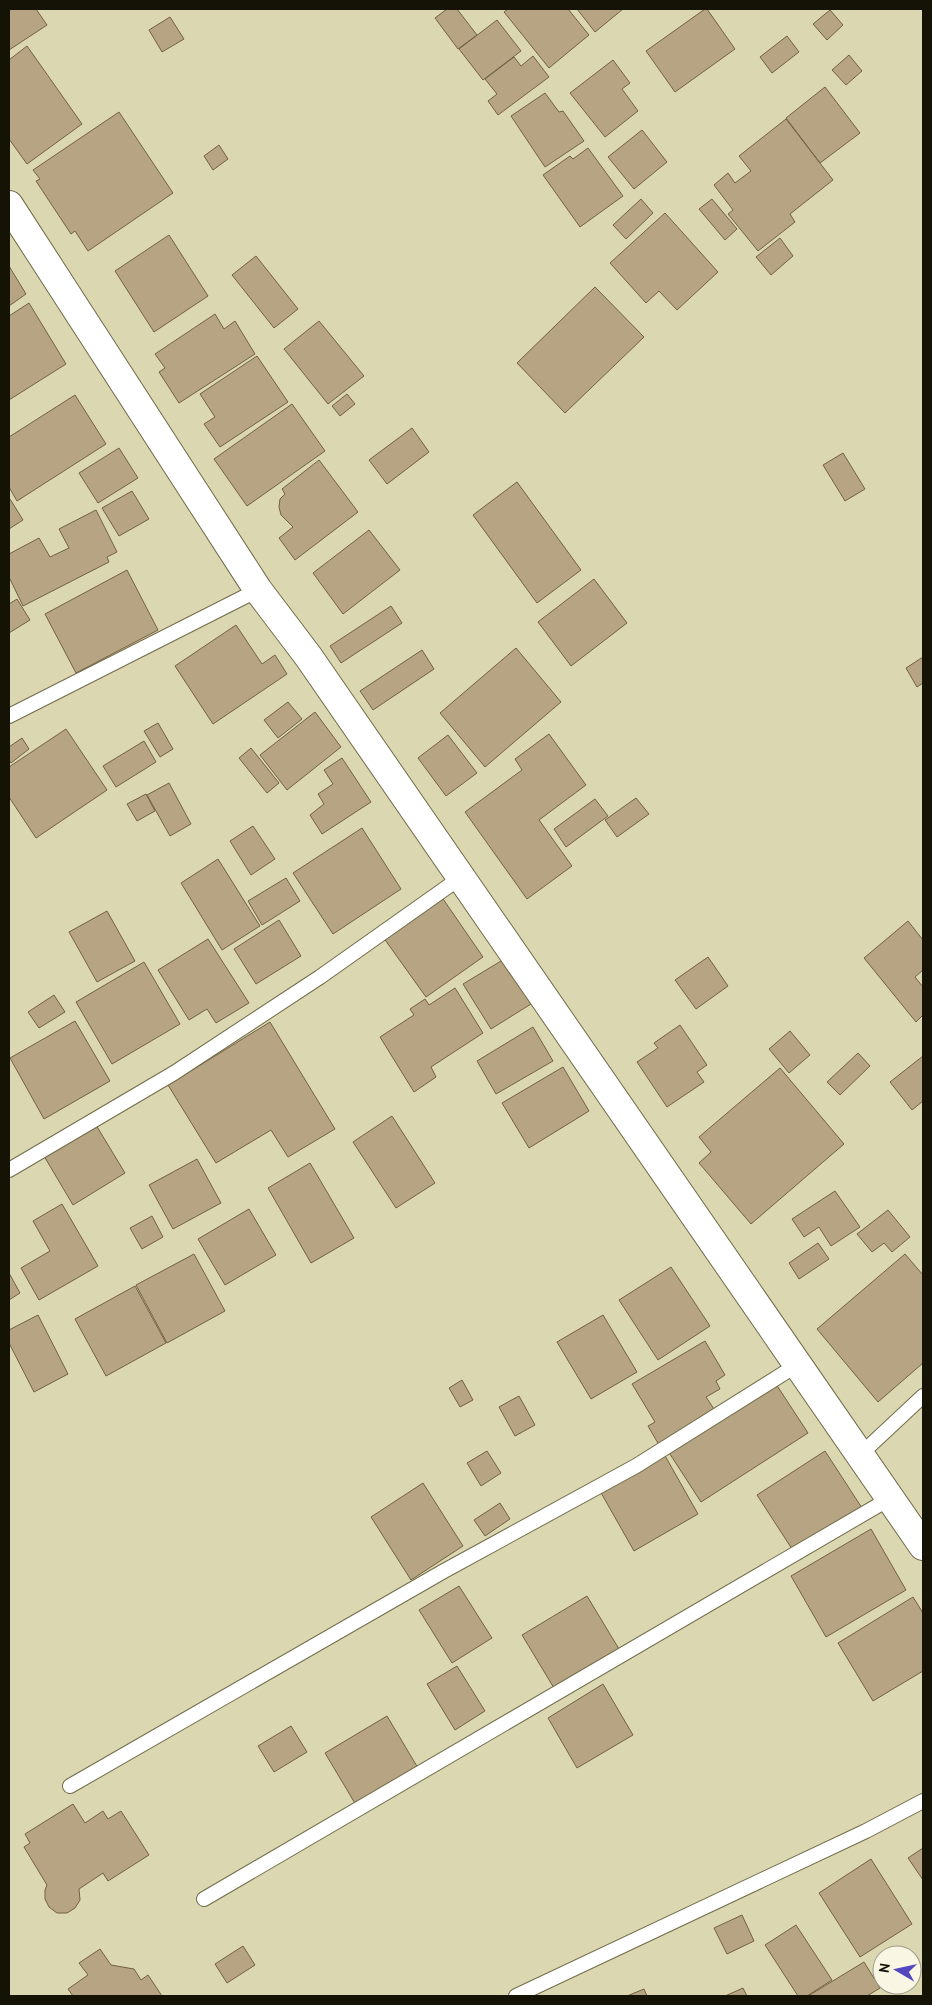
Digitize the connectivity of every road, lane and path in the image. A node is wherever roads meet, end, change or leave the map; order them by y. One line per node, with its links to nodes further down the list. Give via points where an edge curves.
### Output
1 (9, 205): 2 (street)
2 (258, 590): 3 (lane); 4 (street, via 308,656)
3 (9, 716)
4 (460, 878): 5 (lane, via 320,977 174,1073); 6 (street)
5 (9, 1170)
6 (797, 1365): 8 (street); 11 (lane, via 636,1466 444,1571)
7 (923, 1396): 8 (lane)
8 (861, 1454): 9 (street)
9 (889, 1499): 10 (street); 13 (lane)
10 (923, 1546)
11 (70, 1786)
12 (923, 1801): 14 (lane)
13 (204, 1898)
14 (516, 1996)

